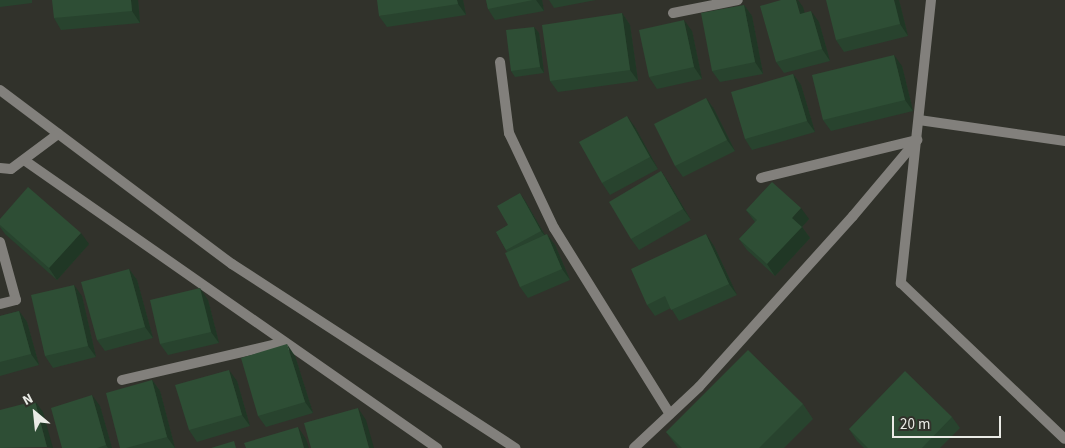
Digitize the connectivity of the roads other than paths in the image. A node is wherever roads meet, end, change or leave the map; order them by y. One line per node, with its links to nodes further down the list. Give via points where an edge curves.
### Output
1 (738, 0): 3 (street)
2 (931, 0): 6 (street)
3 (673, 13)
4 (500, 62): 17 (street, via 509,133 554,228)
5 (0, 90): 7 (street)
6 (919, 120): 8 (street); 9 (street)
7 (58, 134): 10 (street); 20 (street, via 232,264)
8 (917, 140): 12 (street); 17 (street, via 853,216); 18 (street, via 900,283)
9 (1065, 141)
10 (24, 160): 11 (street, via 11,169); 15 (street)
11 (0, 168)
12 (761, 178)
13 (0, 242): 14 (street, via 16,300)
14 (0, 304)
15 (285, 342): 16 (street); 19 (street)
16 (122, 380)
17 (670, 414): 21 (street)
18 (1065, 439)
19 (430, 446)
20 (515, 448)
21 (634, 448)

